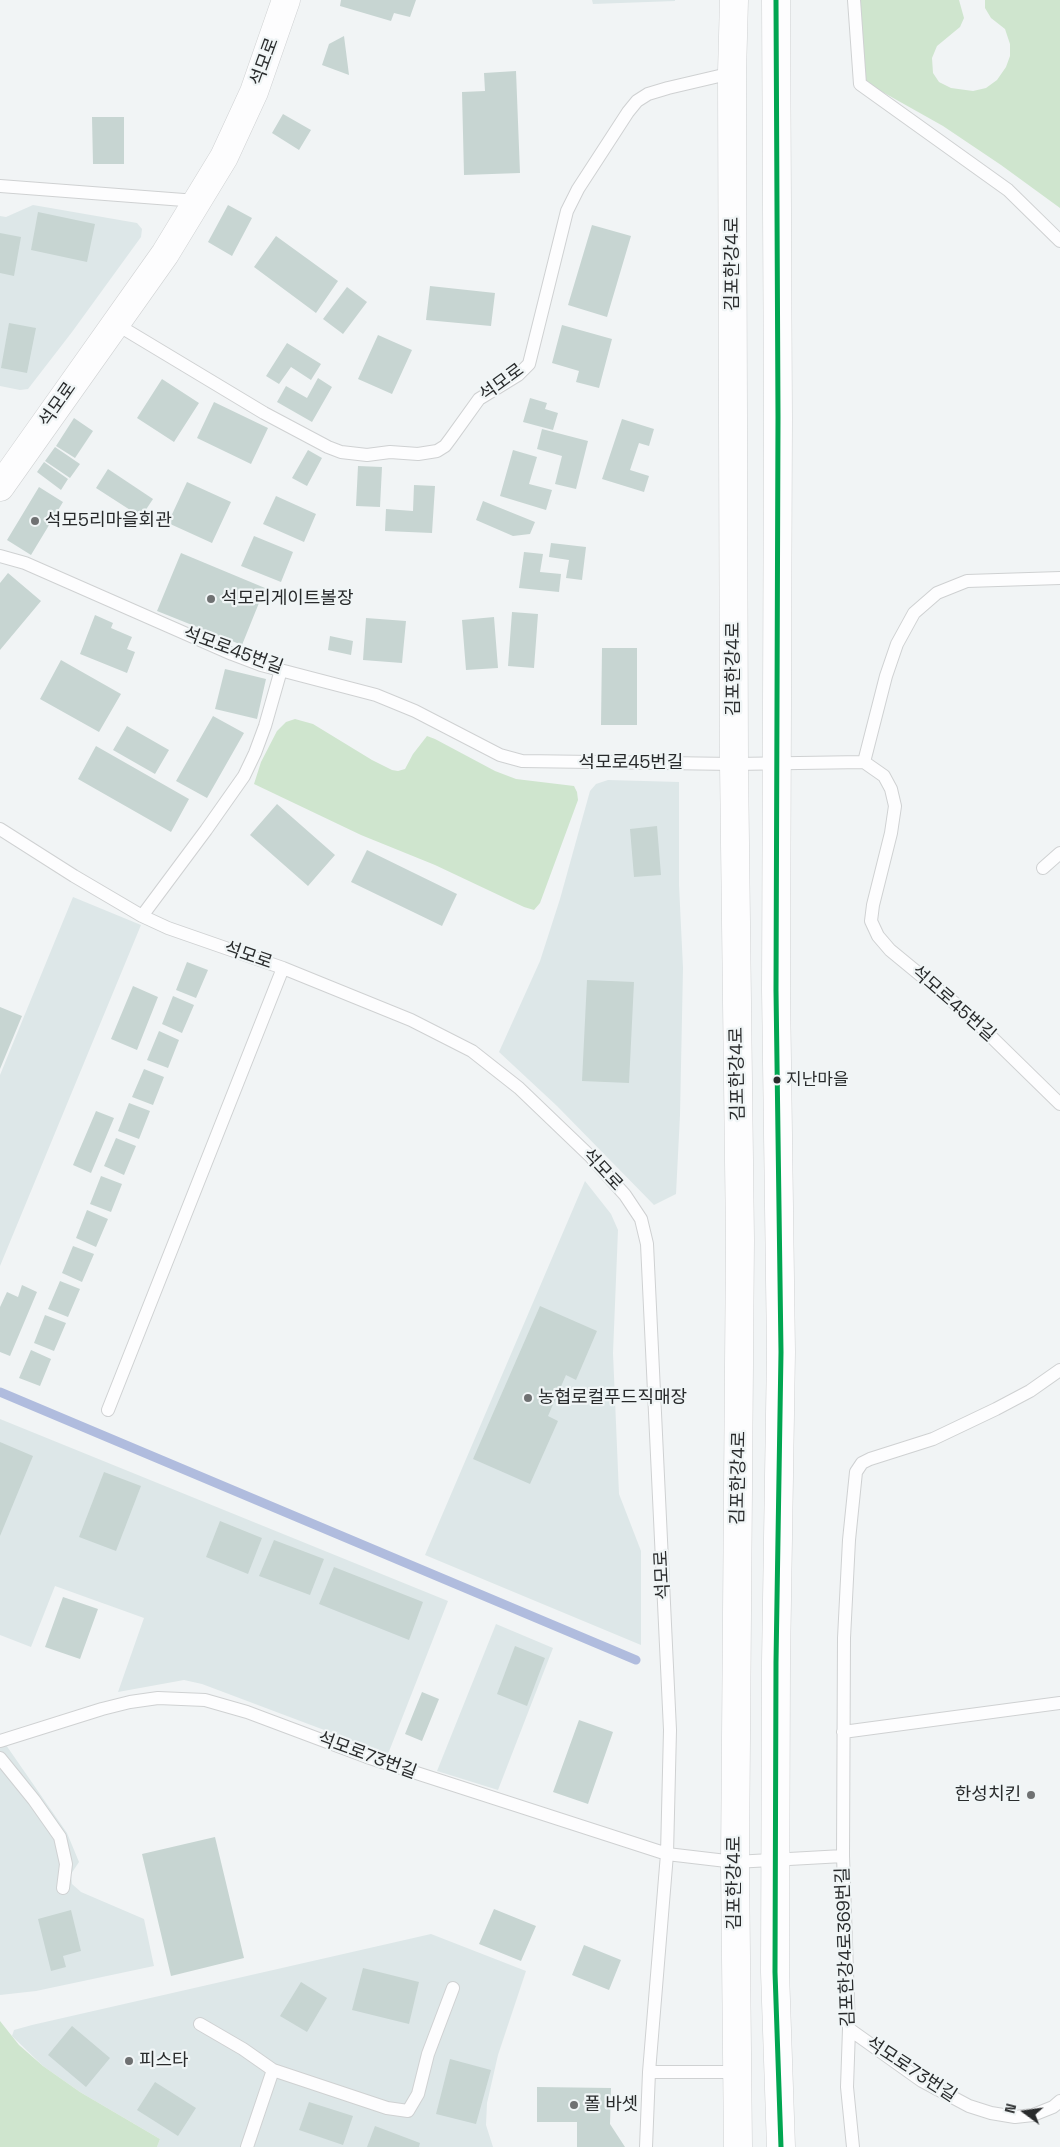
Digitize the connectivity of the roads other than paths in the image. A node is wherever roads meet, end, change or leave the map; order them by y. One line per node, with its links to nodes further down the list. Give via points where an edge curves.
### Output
1 (286, 0): 7 (street, 석모로, via 254,92 224,157)
2 (734, 0): 5 (street, 김포한강4로)
3 (776, 0): 15 (street)
4 (854, 0): 8 (lane, via 860,84 1008,190)
5 (732, 73): 9 (lane, 석모로, via 648,94 628,112 567,211 529,364 518,375 479,399 445,446 436,451 366,455 328,447 264,413); 16 (street, 김포한강4로)
6 (0, 186): 7 (lane)
7 (197, 201): 9 (street, 석모로)
8 (1060, 241)
9 (116, 324): 10 (street, 석모로)
10 (0, 487)
11 (0, 556): 13 (lane, 석모로45번길, via 25,563 232,654)
12 (1060, 578): 14 (lane, via 967,581 937,593 914,613 897,644 886,676)
13 (281, 670): 16 (lane, 석모로45번길, via 376,695 500,755 522,761); 20 (lane, via 265,726 244,776)
14 (864, 762): 15 (lane, 석모로45번길); 22 (lane, 석모로45번길, via 884,776 895,806 873,905 871,921 878,936 890,950 969,1015)
15 (777, 763): 16 (lane, 석모로45번길); 31 (street, via 776,990 782,1352)
16 (734, 764): 32 (street, 김포한강4로, via 740,1240)
17 (0, 829): 20 (lane, 석모로)
18 (1060, 853): 19 (lane)
19 (1043, 868)
20 (142, 916): 21 (lane, 석모로)
21 (283, 968): 24 (lane); 29 (lane, 석모로, via 412,1020 472,1051 519,1088 591,1157 625,1195 641,1219 647,1244 669,1710)
22 (1060, 1104)
23 (1060, 1370): 26 (lane, via 1030,1391 982,1416 933,1439 870,1459 862,1463 856,1472 848,1550)
24 (108, 1410)
25 (1060, 1703): 26 (lane)
26 (843, 1732): 30 (lane)
27 (0, 1741): 29 (lane, 석모로73번길, via 130,1702 158,1698 205,1700 247,1712 367,1757)
28 (0, 1758): 33 (lane, via 60,1837 66,1864)
29 (667, 1854): 32 (lane, 석모로73번길); 38 (lane, 석모로)
30 (843, 1856): 31 (lane, 김포한강4로369번길); 36 (lane, 김포한강4로369번길)
31 (775, 1859): 32 (lane, 김포한강4로369번길); 44 (street)
32 (734, 1862): 39 (street, 김포한강4로)
33 (63, 1888)
34 (453, 1988): 37 (lane, via 428,2054 418,2094 408,2111 387,2108)
35 (200, 2024): 37 (lane)
36 (849, 2029): 40 (lane, 석모로73번길, via 922,2081 976,2108 1015,2117 1053,2107); 45 (lane, 김포한강4로369번길)
37 (274, 2070): 41 (lane)
38 (650, 2072): 39 (lane); 42 (lane, 석모로)
39 (736, 2072): 43 (street, 김포한강4로)
40 (1060, 2101)
41 (247, 2147)
42 (646, 2147)
43 (738, 2147)
44 (781, 2147)
45 (852, 2147)

